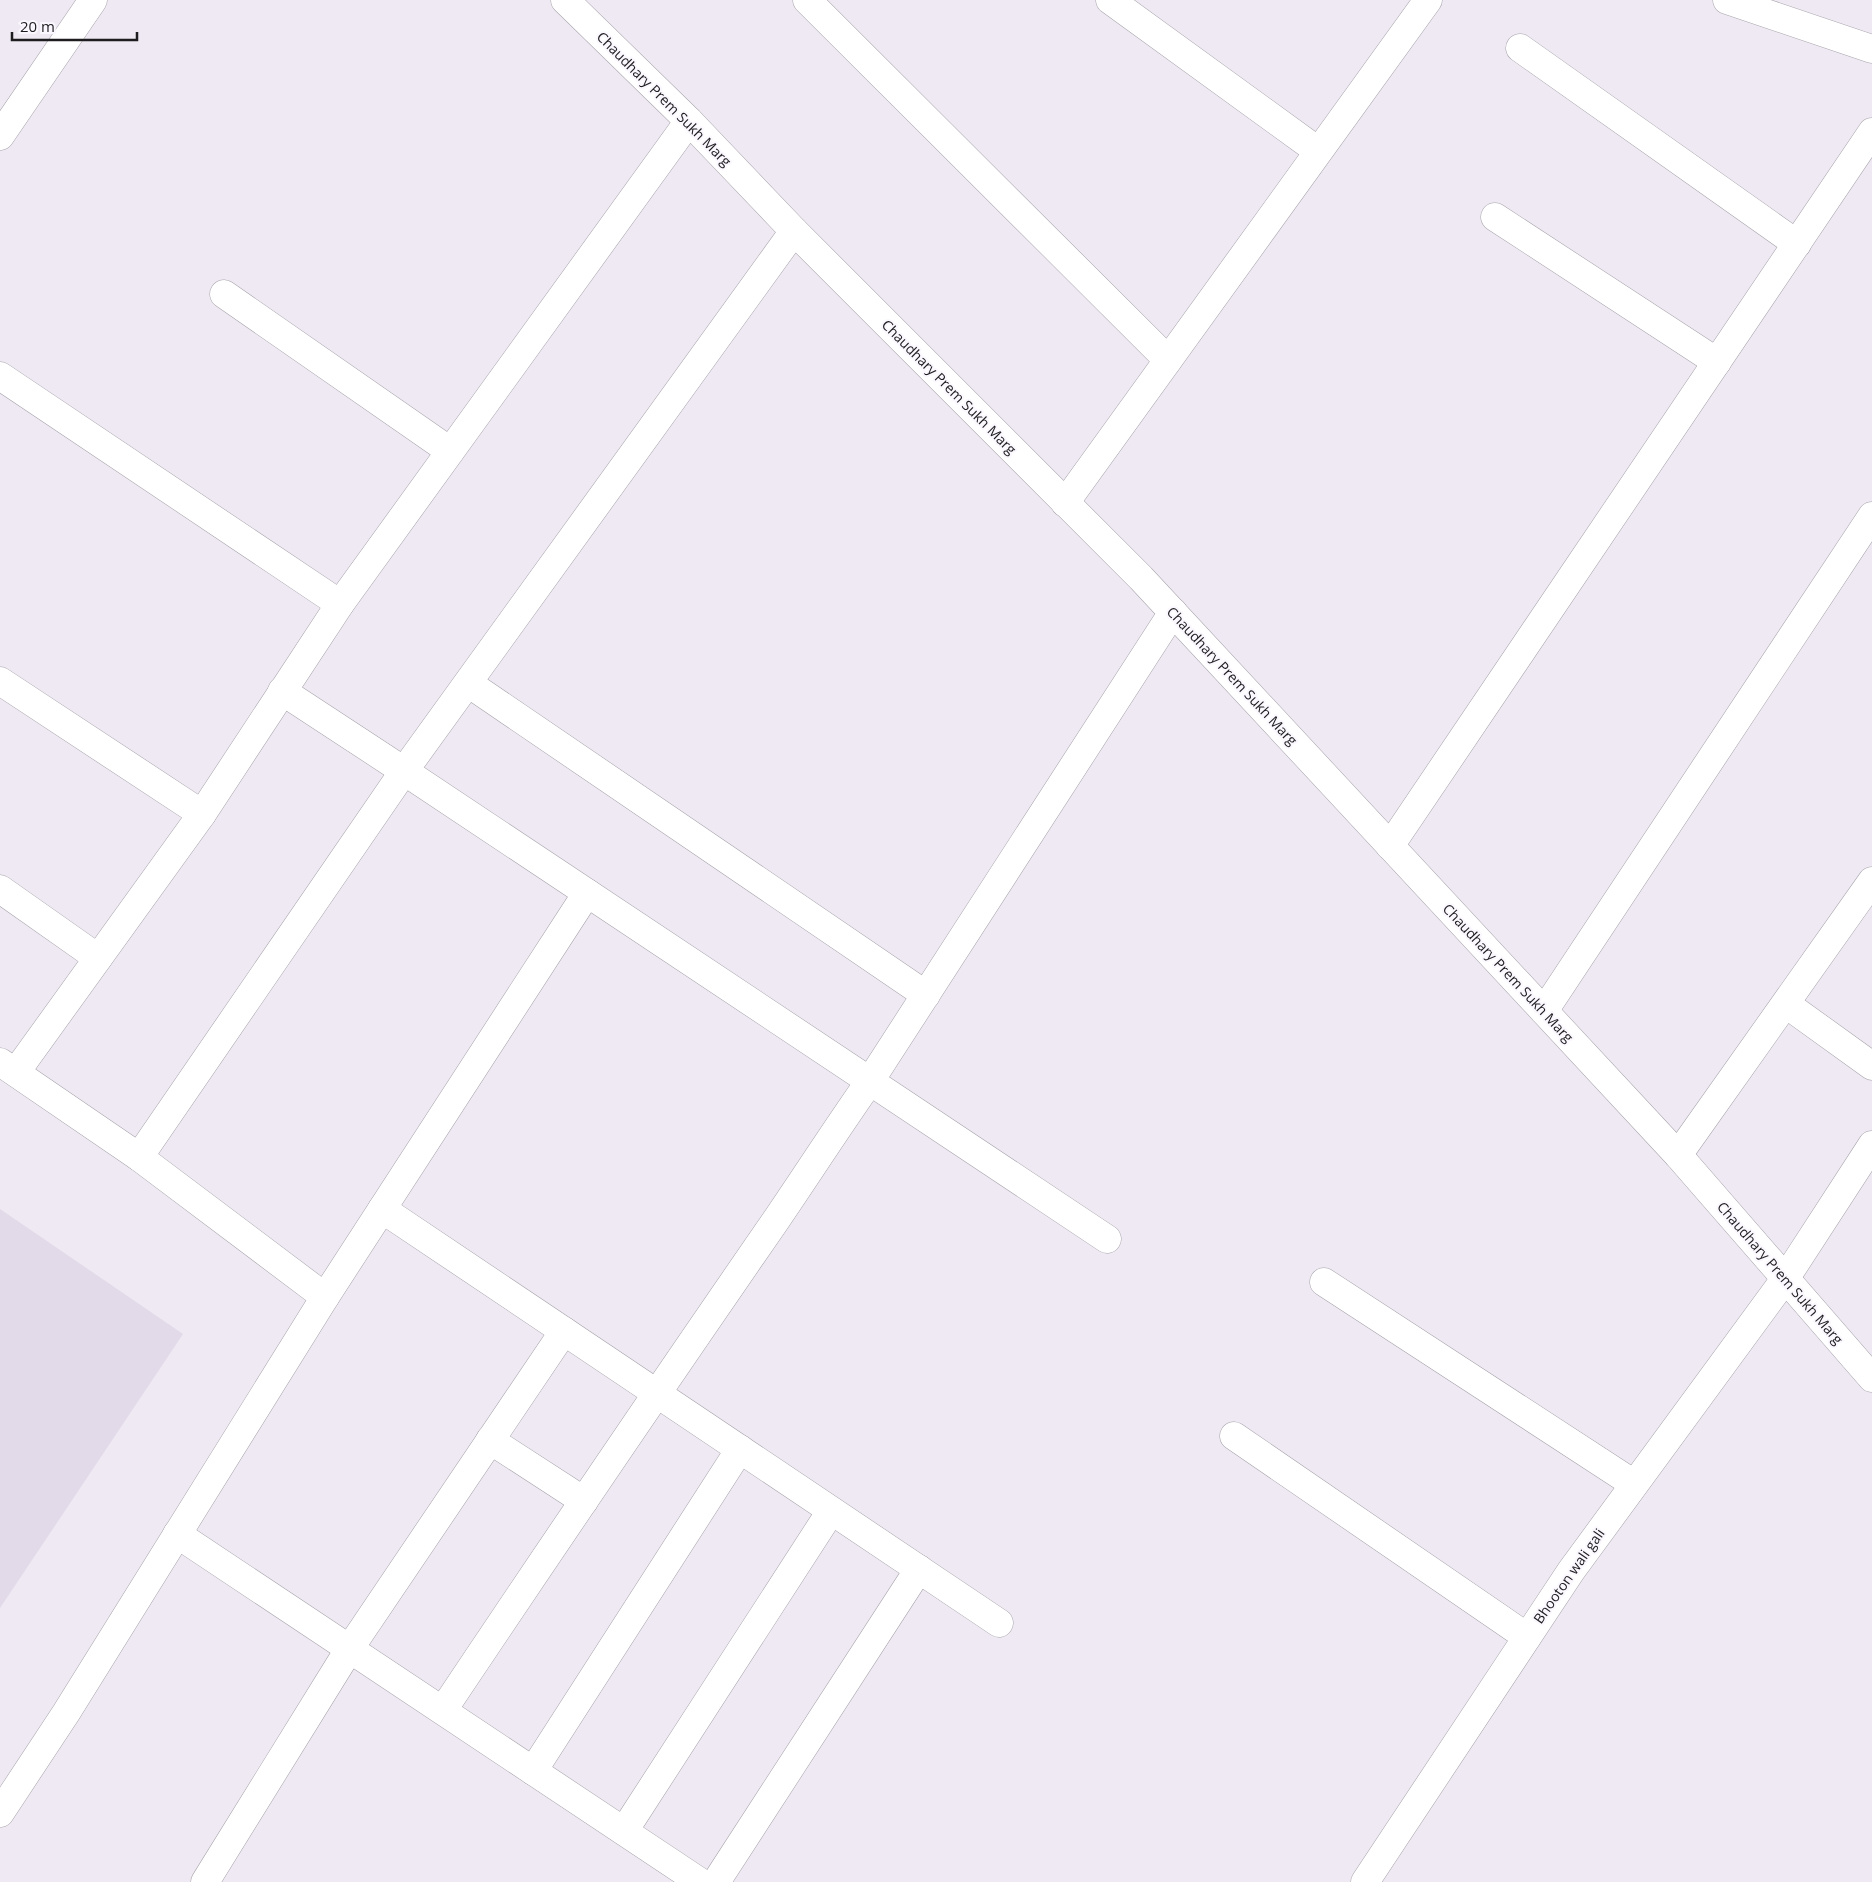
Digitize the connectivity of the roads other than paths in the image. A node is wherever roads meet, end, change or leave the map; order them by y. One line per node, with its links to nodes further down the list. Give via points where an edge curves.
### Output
1 (93, 0): 11 (street)
2 (565, 0): 9 (street, Chaudhary Prem Sukh Marg)
3 (807, 0): 17 (street)
4 (1110, 0): 12 (street)
5 (1428, 0): 12 (street)
6 (1727, 0): 8 (street)
7 (1520, 48): 15 (street)
8 (1872, 49)
9 (690, 121): 14 (street, Chaudhary Prem Sukh Marg); 20 (street)
10 (1872, 132): 15 (street)
11 (0, 136)
12 (1318, 151): 17 (street)
13 (1495, 216): 18 (street)
14 (794, 231): 21 (street, Chaudhary Prem Sukh Marg); 26 (street)
15 (1796, 244): 18 (street)
16 (224, 294): 20 (street)
17 (1168, 360): 21 (street)
18 (1717, 362): 30 (street)
19 (0, 376): 23 (street)
20 (450, 451): 23 (street)
21 (1065, 503): 24 (street, Chaudhary Prem Sukh Marg)
22 (1872, 516): 37 (street)
23 (340, 604): 27 (street)
24 (1173, 612): 30 (street, Chaudhary Prem Sukh Marg); 35 (street)
25 (0, 681): 29 (street)
26 (468, 683): 28 (street); 35 (street)
27 (282, 691): 28 (street); 29 (street)
28 (404, 771): 33 (street); 43 (street)
29 (202, 814): 34 (street)
30 (1390, 846): 37 (street, Chaudhary Prem Sukh Marg)
31 (1872, 881): 36 (street)
32 (0, 890): 34 (street)
33 (587, 893): 40 (street); 44 (street)
34 (98, 958): 39 (street)
35 (926, 995): 40 (street)
36 (1786, 1004): 38 (street); 42 (street)
37 (1544, 1012): 42 (street, Chaudhary Prem Sukh Marg)
38 (1872, 1066)
39 (8, 1067): 43 (street)
40 (870, 1081): 45 (street); 51 (street)
41 (1872, 1145): 46 (street, Bhooton wali gali)
42 (1678, 1155): 46 (street, Chaudhary Prem Sukh Marg)
43 (139, 1157): 48 (street)
44 (382, 1209): 48 (street); 49 (street)
45 (1107, 1239)
46 (1785, 1279): 50 (street, Chaudhary Prem Sukh Marg); 55 (street, Bhooton wali gali)
47 (1324, 1282): 55 (street)
48 (325, 1296): 58 (street)
49 (564, 1331): 51 (street); 53 (street)
50 (1872, 1378)
51 (657, 1393): 54 (street); 56 (street)
52 (1234, 1436): 61 (street)
53 (490, 1440): 56 (street); 62 (street)
54 (740, 1449): 57 (street); 64 (street)
55 (1634, 1484): 61 (street, Bhooton wali gali)
56 (584, 1501): 63 (street)
57 (831, 1511): 59 (street); 66 (street)
58 (177, 1534): 62 (street); 65 (street)
59 (919, 1569): 60 (street); 69 (street)
60 (999, 1623)
61 (1527, 1637): 70 (street, Bhooton wali gali)
62 (350, 1648): 63 (street); 67 (street)
63 (443, 1710): 64 (street)
64 (533, 1770): 66 (street)
65 (0, 1813)
66 (624, 1831): 68 (street)
67 (205, 1882)
68 (700, 1882)
69 (716, 1882)
70 (1365, 1882)

